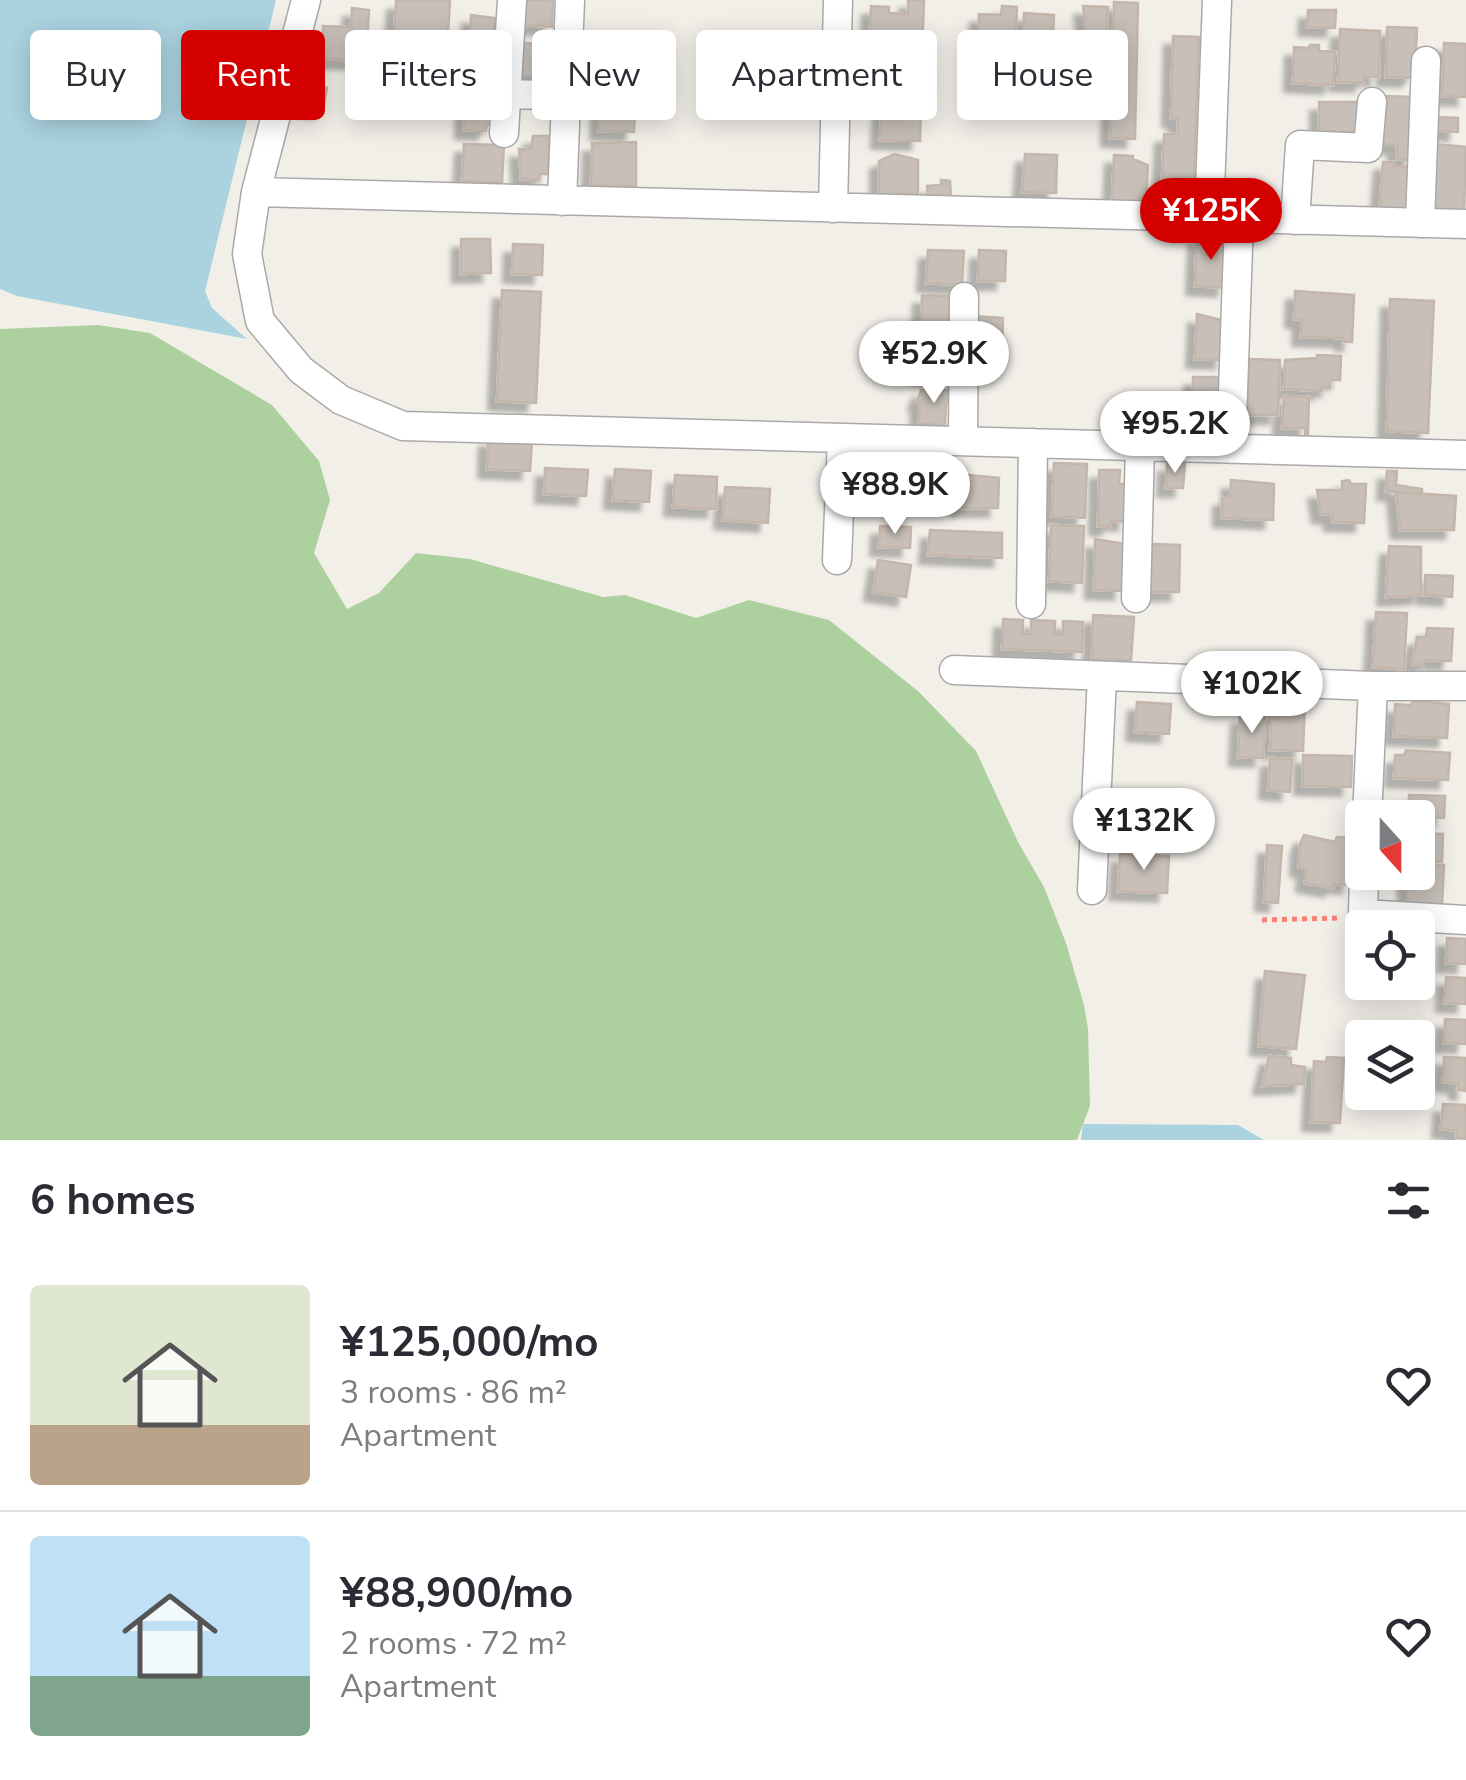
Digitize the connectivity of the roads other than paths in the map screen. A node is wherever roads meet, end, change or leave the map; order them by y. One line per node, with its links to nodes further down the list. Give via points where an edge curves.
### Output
1 (306, 0): 11 (street)
2 (512, 0): 6 (street)
3 (570, 0): 12 (street)
4 (838, 0): 13 (street)
5 (1217, 0): 14 (street)
6 (510, 30)
7 (1426, 61): 17 (street)
8 (1372, 102): 16 (street, via 1368,148 1300,145)
9 (505, 120): 10 (street)
10 (504, 133)
11 (256, 192): 12 (street); 20 (street, via 247,254 260,321 301,370 341,400 403,426)
12 (562, 200): 13 (street)
13 (833, 208): 14 (street)
14 (1209, 218): 15 (street)
15 (1238, 218): 16 (street); 24 (street)
16 (1295, 220): 17 (street)
17 (1420, 223): 18 (street)
18 (1466, 224)
19 (964, 297): 21 (street)
20 (842, 438): 21 (street); 26 (street)
21 (963, 441): 22 (street)
22 (1033, 443): 23 (street); 28 (street)
23 (1140, 446): 24 (street); 27 (street)
24 (1231, 448): 25 (street)
25 (1466, 456)
26 (837, 560)
27 (1136, 598)
28 (1031, 604)
29 (1102, 676): 30 (street); 31 (street); 34 (street)
30 (966, 679)
31 (1373, 686): 32 (street); 33 (street)
32 (1466, 686)
33 (1368, 800)
34 (1092, 890)
35 (1363, 890): 36 (street, via 1362,914)
36 (1466, 920)

